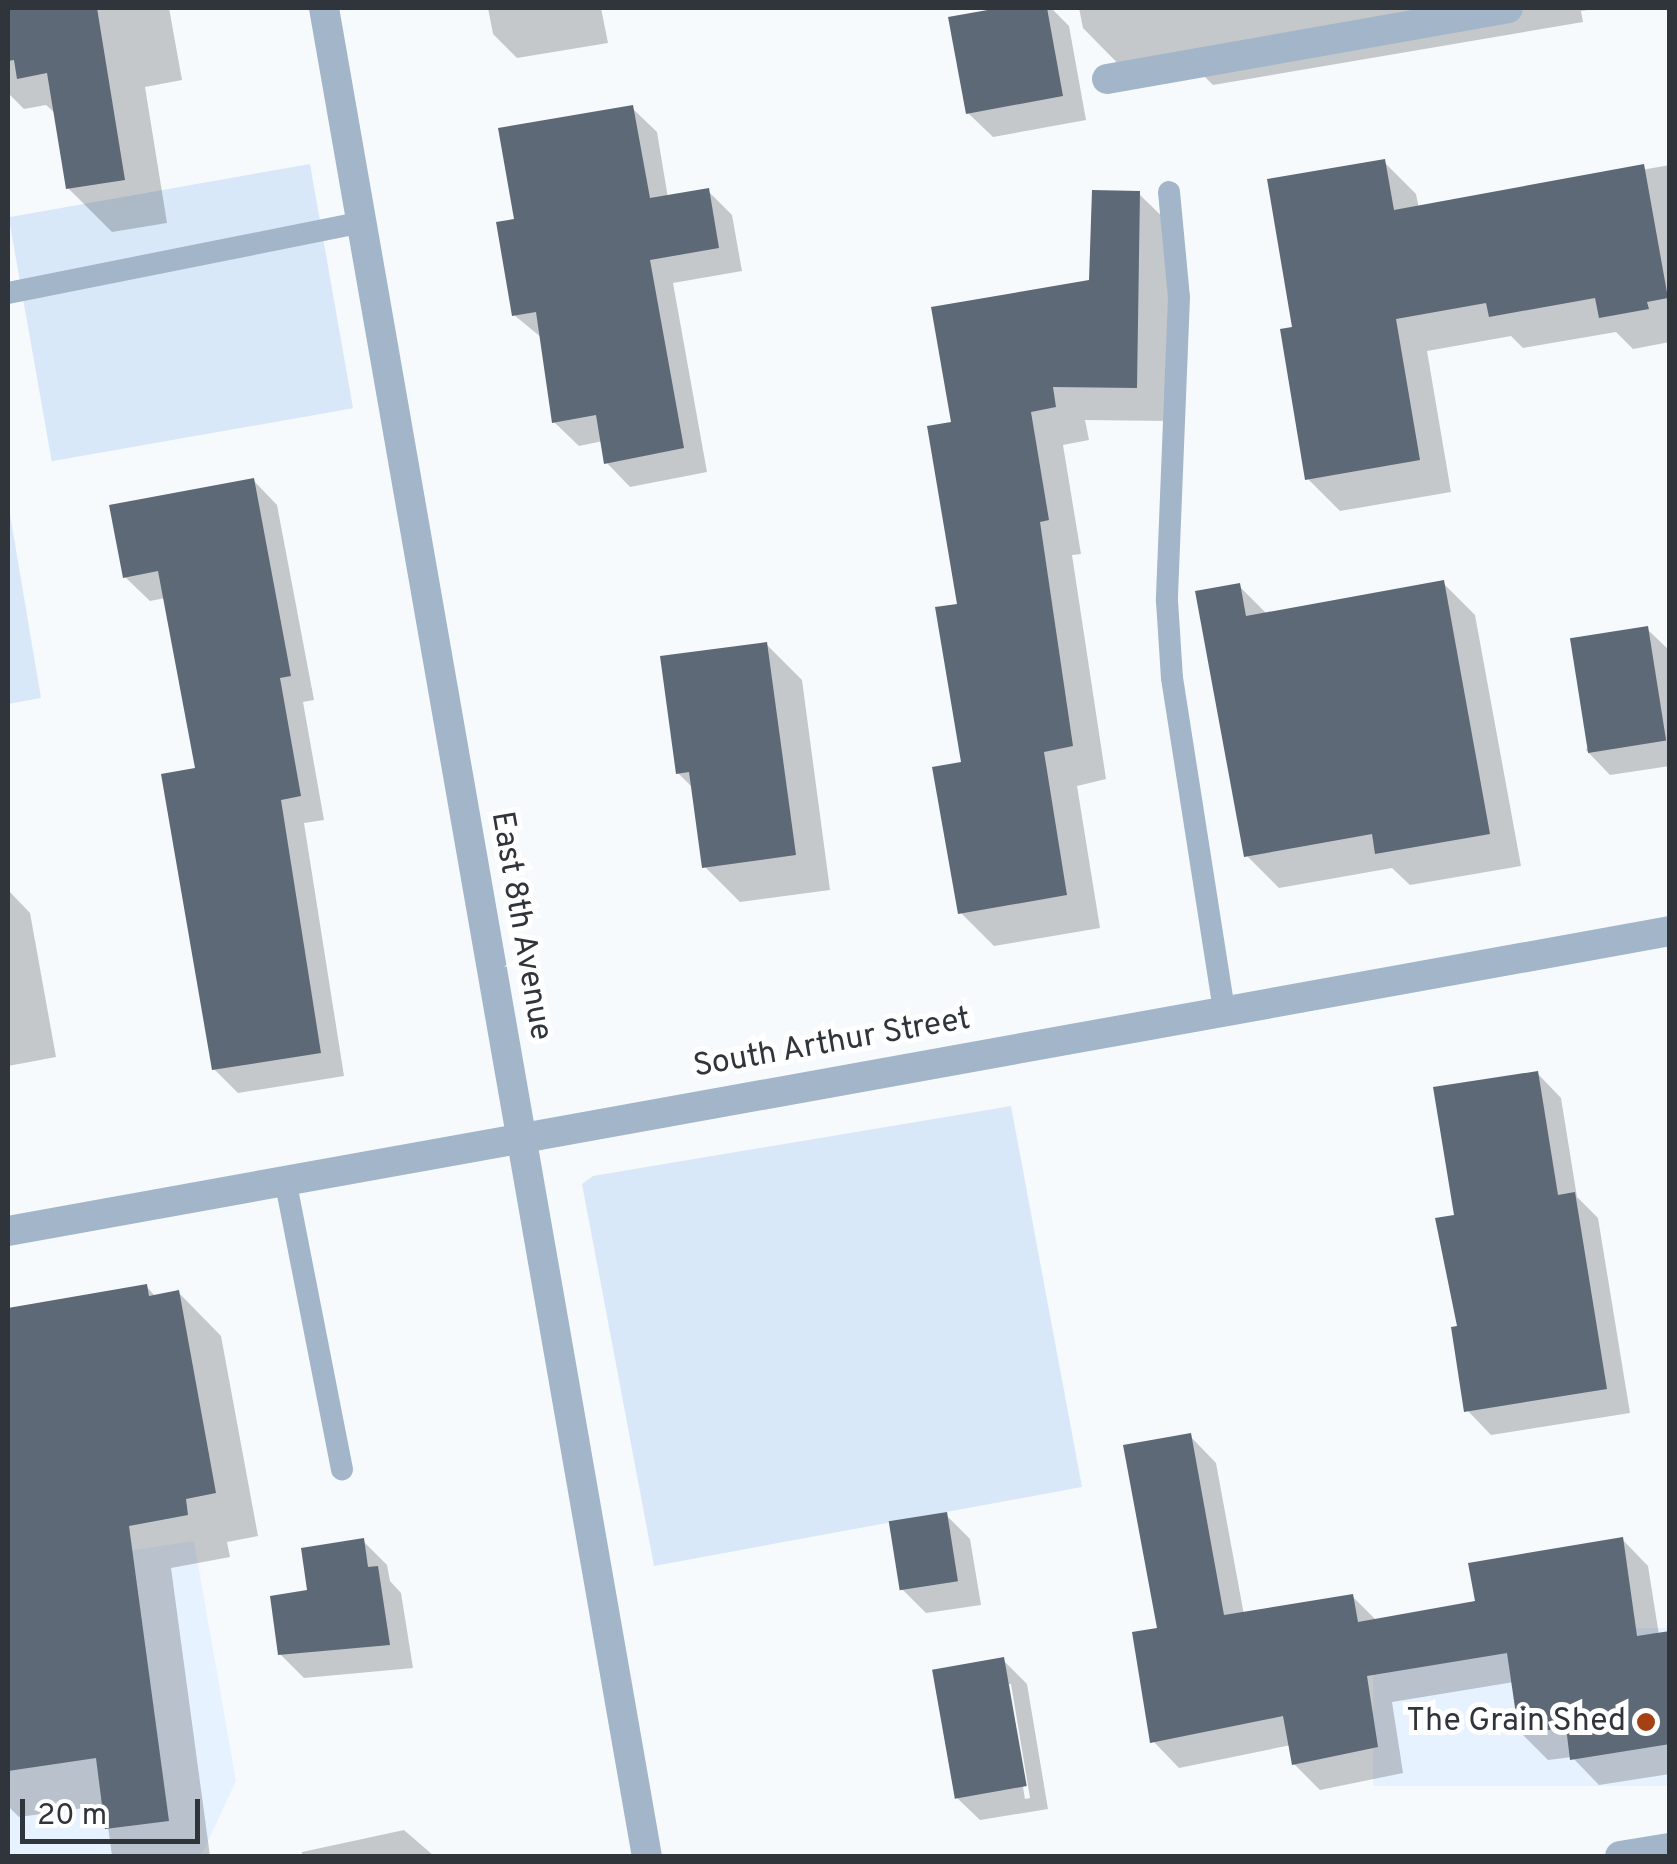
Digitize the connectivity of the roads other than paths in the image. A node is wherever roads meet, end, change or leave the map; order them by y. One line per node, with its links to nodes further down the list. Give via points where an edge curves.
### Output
1 (324, 8): 5 (street, East 8th Avenue)
2 (1508, 8): 3 (street)
3 (1108, 80)
4 (1168, 192): 8 (lane, via 1179,297 1167,601 1172,678)
5 (362, 222): 6 (lane); 9 (street, East 8th Avenue)
6 (8, 293)
7 (1670, 931): 8 (street, South Arthur Street)
8 (1224, 1010): 9 (street, South Arthur Street)
9 (520, 1135): 10 (street, South Arthur Street); 14 (street, East 8th Avenue)
10 (284, 1179): 11 (street, South Arthur Street); 12 (lane)
11 (8, 1231)
12 (342, 1469)
13 (1670, 1848): 15 (street)
14 (647, 1856)
15 (1620, 1856)

